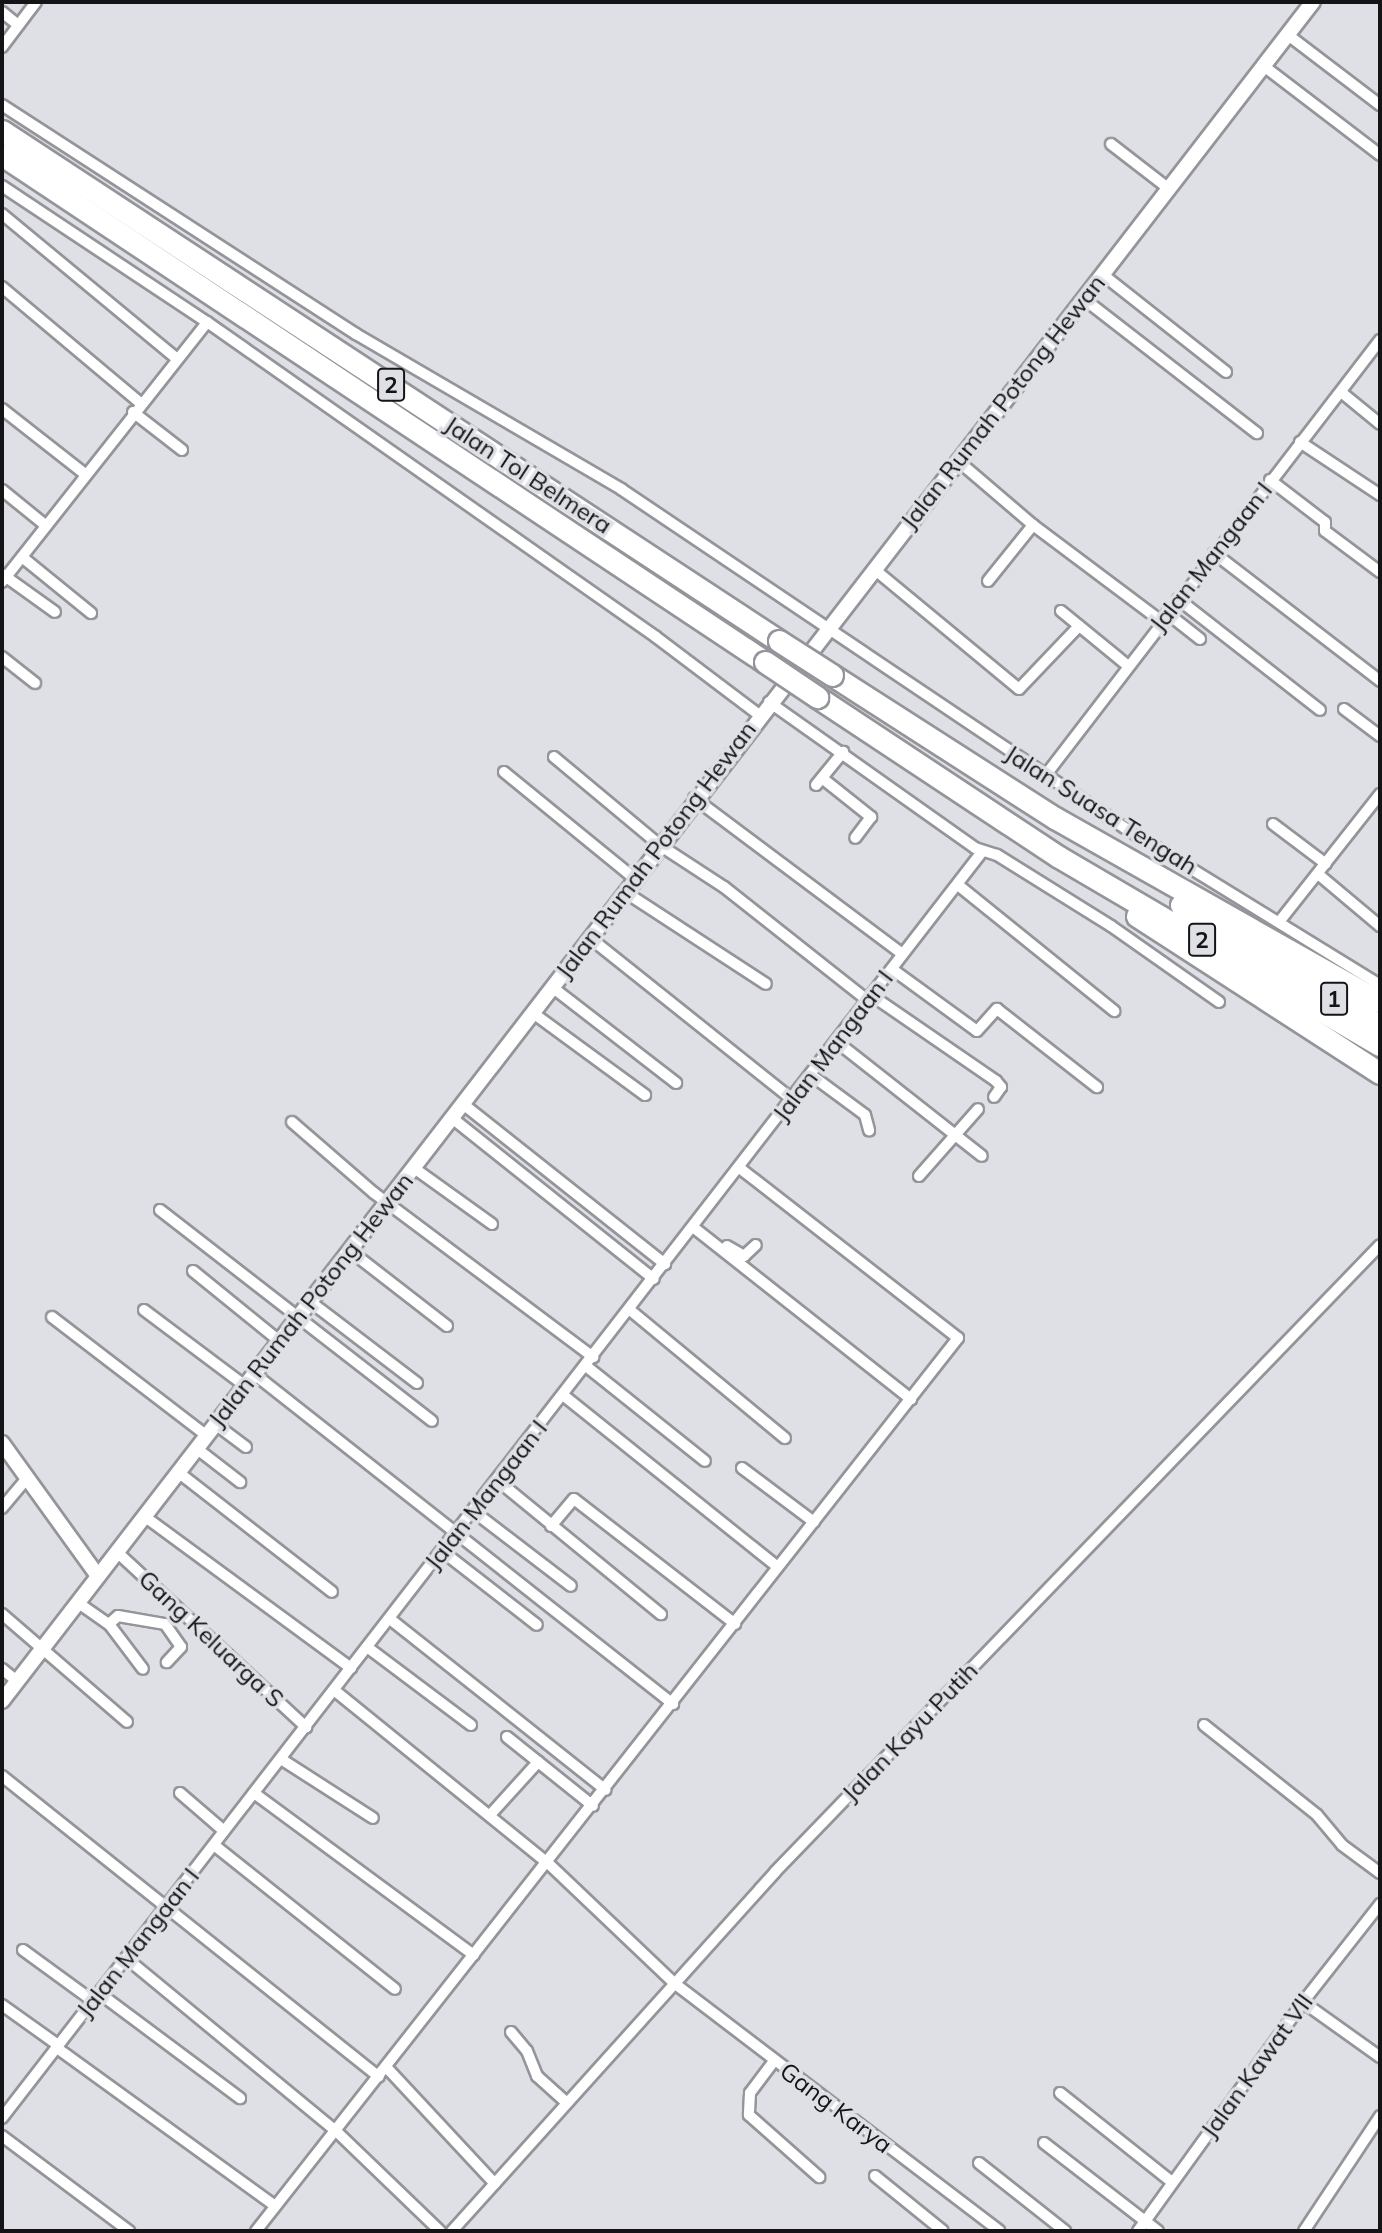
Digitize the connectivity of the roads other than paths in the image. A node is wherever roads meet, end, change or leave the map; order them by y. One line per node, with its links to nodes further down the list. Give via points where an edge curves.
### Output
1 (36, 2): 4 (street)
2 (1312, 2): 5 (street, Jalan Rumah Potong Hewan)
3 (2, 12): 4 (street)
4 (18, 25): 6 (street)
5 (1289, 35): 7 (street, Jalan Rumah Potong Hewan); 9 (street)
6 (2, 47)
7 (1265, 67): 13 (street); 15 (street, Jalan Rumah Potong Hewan)
8 (2, 105): 51 (street, Jalan Suasa Tengah, via 360,336 621,489)
9 (1380, 105)
10 (2, 131): 69 (highway, Jalan Tol Belmera / 2, bridge)
11 (1111, 144): 15 (street)
12 (2, 155): 71 (highway, Jalan Tol Belmera / 2, bridge)
13 (1380, 155)
14 (2, 187): 20 (street)
15 (1168, 188): 17 (street, Jalan Rumah Potong Hewan)
16 (2, 214): 23 (street)
17 (1102, 274): 19 (street, Jalan Rumah Potong Hewan); 25 (street)
18 (2, 288): 27 (street)
19 (1084, 299): 30 (street); 33 (street, Jalan Rumah Potong Hewan)
20 (207, 321): 23 (street); 61 (street, via 656,637)
21 (1380, 340): 22 (street, Jalan Mangaan I)
22 (1370, 353): 24 (street); 26 (street, Jalan Mangaan I)
23 (176, 358): 27 (street)
24 (1380, 360)
25 (1226, 372)
26 (1341, 392): 29 (street); 31 (street, Jalan Mangaan I)
27 (137, 407): 32 (street); 34 (street)
28 (2, 409): 34 (street)
29 (1380, 424)
30 (1256, 433)
31 (1300, 442): 35 (street, Jalan Mangaan I); 37 (street)
32 (182, 450)
33 (957, 460): 38 (street); 42 (street, Jalan Rumah Potong Hewan)
34 (85, 474): 39 (street)
35 (1270, 480): 40 (street, Jalan Mangaan I); 43 (street, via 1325,522 1325,531)
36 (2, 490): 39 (street)
37 (1380, 495)
38 (1033, 525): 45 (street); 50 (street)
39 (45, 526): 41 (street)
40 (1214, 553): 46 (street, Jalan Mangaan I); 56 (street)
41 (22, 556): 44 (street); 49 (street)
42 (874, 569): 51 (street, Jalan Rumah Potong Hewan); 52 (street, via 1019,689)
43 (1380, 572)
44 (3, 578): 48 (street)
45 (988, 581)
46 (1178, 599): 50 (street, Jalan Mangaan I); 60 (street)
47 (1061, 611): 52 (street)
48 (55, 612)
49 (91, 613)
50 (1164, 617): 53 (street); 55 (street, Jalan Mangaan I)
51 (828, 626): 58 (street, Jalan Rumah Potong Hewan); 66 (street, Jalan Suasa Tengah)
52 (1079, 626): 55 (street)
53 (1200, 639)
54 (2, 657): 57 (street)
55 (1128, 664): 66 (street, Jalan Mangaan I)
56 (1380, 681)
57 (35, 683)
58 (769, 702): 61 (street, Jalan Rumah Potong Hewan); 63 (street)
59 (1344, 709): 62 (street)
60 (1320, 710)
61 (759, 715): 67 (street, Jalan Rumah Potong Hewan)
62 (1380, 737)
63 (843, 752): 72 (street, via 819,782 871,817); 74 (street)
64 (554, 757): 73 (street)
65 (504, 772): 77 (street)
66 (1045, 776): 80 (street, Jalan Suasa Tengah)
67 (694, 798): 73 (street, Jalan Rumah Potong Hewan); 83 (street)
68 (1379, 800): 75 (street)
69 (1055, 818): 85 (highway, 2); 91 (highway)
70 (1273, 824): 75 (street)
71 (1025, 835): 93 (highway, via 1185,950); 97 (highway, 2)
72 (855, 838)
73 (661, 846): 77 (street, Jalan Rumah Potong Hewan); 89 (street)
74 (982, 852): 78 (street, Jalan Mangaan I); 90 (street, via 997,855 1111,926)
75 (1326, 864): 76 (street)
76 (1318, 874): 80 (street); 81 (street)
77 (635, 879): 79 (street, Jalan Rumah Potong Hewan)
78 (958, 885): 83 (street, Jalan Mangaan I); 92 (street)
79 (625, 892): 82 (street, Jalan Rumah Potong Hewan); 86 (street)
80 (1279, 922): 87 (street, Jalan Suasa Tengah)
81 (1380, 926)
82 (590, 938): 88 (street, Jalan Rumah Potong Hewan); 105 (street)
83 (901, 953): 84 (street, Jalan Mangaan I)
84 (892, 968): 89 (street, Jalan Mangaan I); 102 (street, via 977,1031 997,1009)
85 (1288, 972): 95 (highway, 1)
86 (766, 984)
87 (1380, 985)
88 (552, 987): 94 (street, Jalan Rumah Potong Hewan); 101 (street)
89 (869, 998): 96 (street, Jalan Mangaan I); 104 (street, via 996,1081 1001,1087)
90 (1219, 1002)
91 (1380, 1002)
92 (1114, 1011)
93 (1282, 1011): 98 (highway); 99 (highway)
94 (533, 1013): 103 (street); 106 (street, Jalan Rumah Potong Hewan)
95 (1380, 1026)
96 (838, 1042): 100 (street, Jalan Mangaan I); 111 (street)
97 (1380, 1045)
98 (1380, 1066)
99 (1380, 1073)
100 (811, 1076): 105 (street, Jalan Mangaan I); 110 (street, via 865,1115)
101 (676, 1083)
102 (1097, 1087)
103 (645, 1095)
104 (994, 1097)
105 (793, 1100): 114 (street, Jalan Mangaan I)
106 (463, 1104): 108 (street, Jalan Rumah Potong Hewan); 123 (street)
107 (978, 1109): 111 (street)
108 (452, 1118): 113 (street, Jalan Rumah Potong Hewan); 125 (street)
109 (292, 1122): 116 (street)
110 (869, 1130)
111 (954, 1134): 112 (street); 115 (street)
112 (982, 1156)
113 (414, 1168): 116 (street, Jalan Rumah Potong Hewan); 118 (street)
114 (740, 1168): 119 (street, Jalan Mangaan I); 139 (street, via 958,1338)
115 (919, 1176)
116 (386, 1203): 122 (street, Jalan Rumah Potong Hewan); 135 (street)
117 (160, 1210): 130 (street)
118 (492, 1224)
119 (695, 1225): 120 (street, via 740,1255 748,1255); 123 (street, Jalan Mangaan I); 139 (street)
120 (756, 1245)
121 (1380, 1245): 205 (street, Jalan Kayu Putih, via 1062,1570)
122 (349, 1250): 126 (street, Jalan Rumah Potong Hewan); 131 (street)
123 (665, 1264): 125 (street, Jalan Mangaan I)
124 (193, 1271): 132 (street)
125 (654, 1279): 128 (street, Jalan Mangaan I)
126 (308, 1300): 130 (street, Jalan Rumah Potong Hewan); 133 (street)
127 (144, 1310): 136 (street)
128 (630, 1310): 135 (street, Jalan Mangaan I); 142 (street)
129 (52, 1317): 141 (street)
130 (295, 1317): 132 (street, Jalan Rumah Potong Hewan); 134 (street)
131 (447, 1326)
132 (278, 1340): 136 (street, Jalan Rumah Potong Hewan)
133 (368, 1346): 134 (street); 137 (street)
134 (355, 1362): 140 (street)
135 (589, 1362): 138 (street, Jalan Mangaan I); 146 (street)
136 (248, 1379): 141 (street, Jalan Rumah Potong Hewan); 157 (street)
137 (417, 1383)
138 (563, 1395): 150 (street, Jalan Mangaan I); 160 (street)
139 (911, 1399): 155 (street)
140 (432, 1421)
141 (210, 1429): 144 (street); 145 (street, Jalan Rumah Potong Hewan)
142 (785, 1438)
143 (2, 1443): 149 (street)
144 (246, 1447)
145 (196, 1448): 148 (street, Jalan Rumah Potong Hewan); 151 (street)
146 (705, 1461)
147 (742, 1468): 155 (street)
148 (178, 1472): 154 (street, Jalan Rumah Potong Hewan); 163 (street)
149 (27, 1479): 152 (street); 161 (street)
150 (497, 1480): 153 (street, Jalan Mangaan I); 156 (street)
151 (240, 1482)
152 (2, 1508)
153 (473, 1511): 157 (street, Jalan Mangaan I); 162 (street)
154 (144, 1516): 159 (street, Jalan Rumah Potong Hewan); 174 (street)
155 (814, 1522): 160 (street)
156 (551, 1526): 166 (street); 169 (street, via 574,1499)
157 (455, 1534): 158 (street, Jalan Mangaan I); 180 (street)
158 (442, 1551): 167 (street, Jalan Mangaan I); 170 (street)
159 (117, 1552): 161 (street, Jalan Rumah Potong Hewan); 184 (street, Gang Keluarga S)
160 (779, 1567): 169 (street)
161 (98, 1576): 164 (street, Jalan Rumah Potong Hewan)
162 (571, 1586)
163 (332, 1592)
164 (77, 1602): 168 (street); 171 (street, Jalan Rumah Potong Hewan)
165 (2, 1614): 171 (street)
166 (661, 1614)
167 (390, 1619): 172 (street, Jalan Mangaan I); 186 (street)
168 (109, 1624): 173 (street, via 118,1616 165,1624 181,1647); 176 (street)
169 (734, 1624): 180 (street)
170 (537, 1625)
171 (42, 1647): 177 (street, Jalan Rumah Potong Hewan); 181 (street)
172 (368, 1647): 174 (street, Jalan Mangaan I); 182 (street)
173 (167, 1662)
174 (352, 1668): 178 (street, Jalan Mangaan I)
175 (2, 1669): 177 (street)
176 (143, 1669)
177 (17, 1681): 179 (street, Jalan Rumah Potong Hewan)
178 (334, 1690): 184 (street, Jalan Mangaan I); 194 (street, Gang Karya)
179 (2, 1699)
180 (673, 1704): 190 (street)
181 (127, 1722)
182 (471, 1725)
183 (1203, 1726): 199 (street, via 1317,1815 1342,1844)
184 (306, 1727): 187 (street, Jalan Mangaan I)
185 (507, 1737): 188 (street)
186 (544, 1741): 188 (street); 190 (street)
187 (281, 1759): 192 (street, Jalan Mangaan I); 195 (street)
188 (535, 1759): 193 (street); 194 (street)
189 (2, 1776): 201 (street)
190 (606, 1790): 193 (street)
191 (180, 1793): 196 (street)
192 (254, 1793): 196 (street, Jalan Mangaan I); 203 (street, via 393,1890)
193 (593, 1806): 198 (street)
194 (490, 1815): 198 (street, Gang Karya)
195 (373, 1818)
196 (225, 1831): 197 (street, Jalan Mangaan I)
197 (214, 1845): 201 (street, Jalan Mangaan I); 206 (street)
198 (548, 1863): 203 (street); 205 (street, Gang Karya)
199 (1380, 1873)
200 (1380, 1904): 208 (street, Jalan Kawat VII)
201 (167, 1905): 204 (street, Jalan Mangaan I); 214 (street)
202 (23, 1950): 207 (street)
203 (474, 1955): 214 (street)
204 (126, 1958): 207 (street, Jalan Mangaan I); 222 (street)
205 (674, 1983): 213 (street, Gang Karya); 218 (street, Jalan Kayu Putih)
206 (395, 1989)
207 (96, 1997): 211 (street, Jalan Mangaan I); 217 (street)
208 (1303, 2002): 212 (street); 228 (street, Jalan Kawat VII)
209 (2, 2005): 211 (street)
210 (511, 2032): 218 (street, via 527,2051 537,2076)
211 (57, 2047): 219 (street, Jalan Mangaan I); 230 (street)
212 (1380, 2057)
213 (774, 2061): 227 (street, via 750,2093 749,2115); 237 (street, Gang Karya)
214 (383, 2072): 222 (street); 229 (street)
215 (1060, 2093): 228 (street)
216 (2, 2096): 219 (street)
217 (240, 2098)
218 (567, 2103): 229 (street, Jalan Kayu Putih)
219 (13, 2104): 221 (street, Jalan Mangaan I)
220 (1380, 2116): 241 (street)
221 (2, 2118)
222 (336, 2131): 230 (street); 234 (street)
223 (2, 2136): 232 (street)
224 (1044, 2143): 231 (street)
225 (979, 2163): 238 (street)
226 (875, 2176): 236 (street)
227 (819, 2177)
228 (1172, 2182): 231 (street, Jalan Kawat VII)
229 (495, 2184): 235 (street, Jalan Kayu Putih)
230 (275, 2206): 233 (street)
231 (1145, 2221): 239 (street, Jalan Kawat VII); 240 (street)
232 (129, 2231)
233 (256, 2231)
234 (440, 2231)
235 (452, 2231)
236 (943, 2231)
237 (999, 2231)
238 (1065, 2231)
239 (1138, 2231)
240 (1158, 2231)
241 (1304, 2231)

